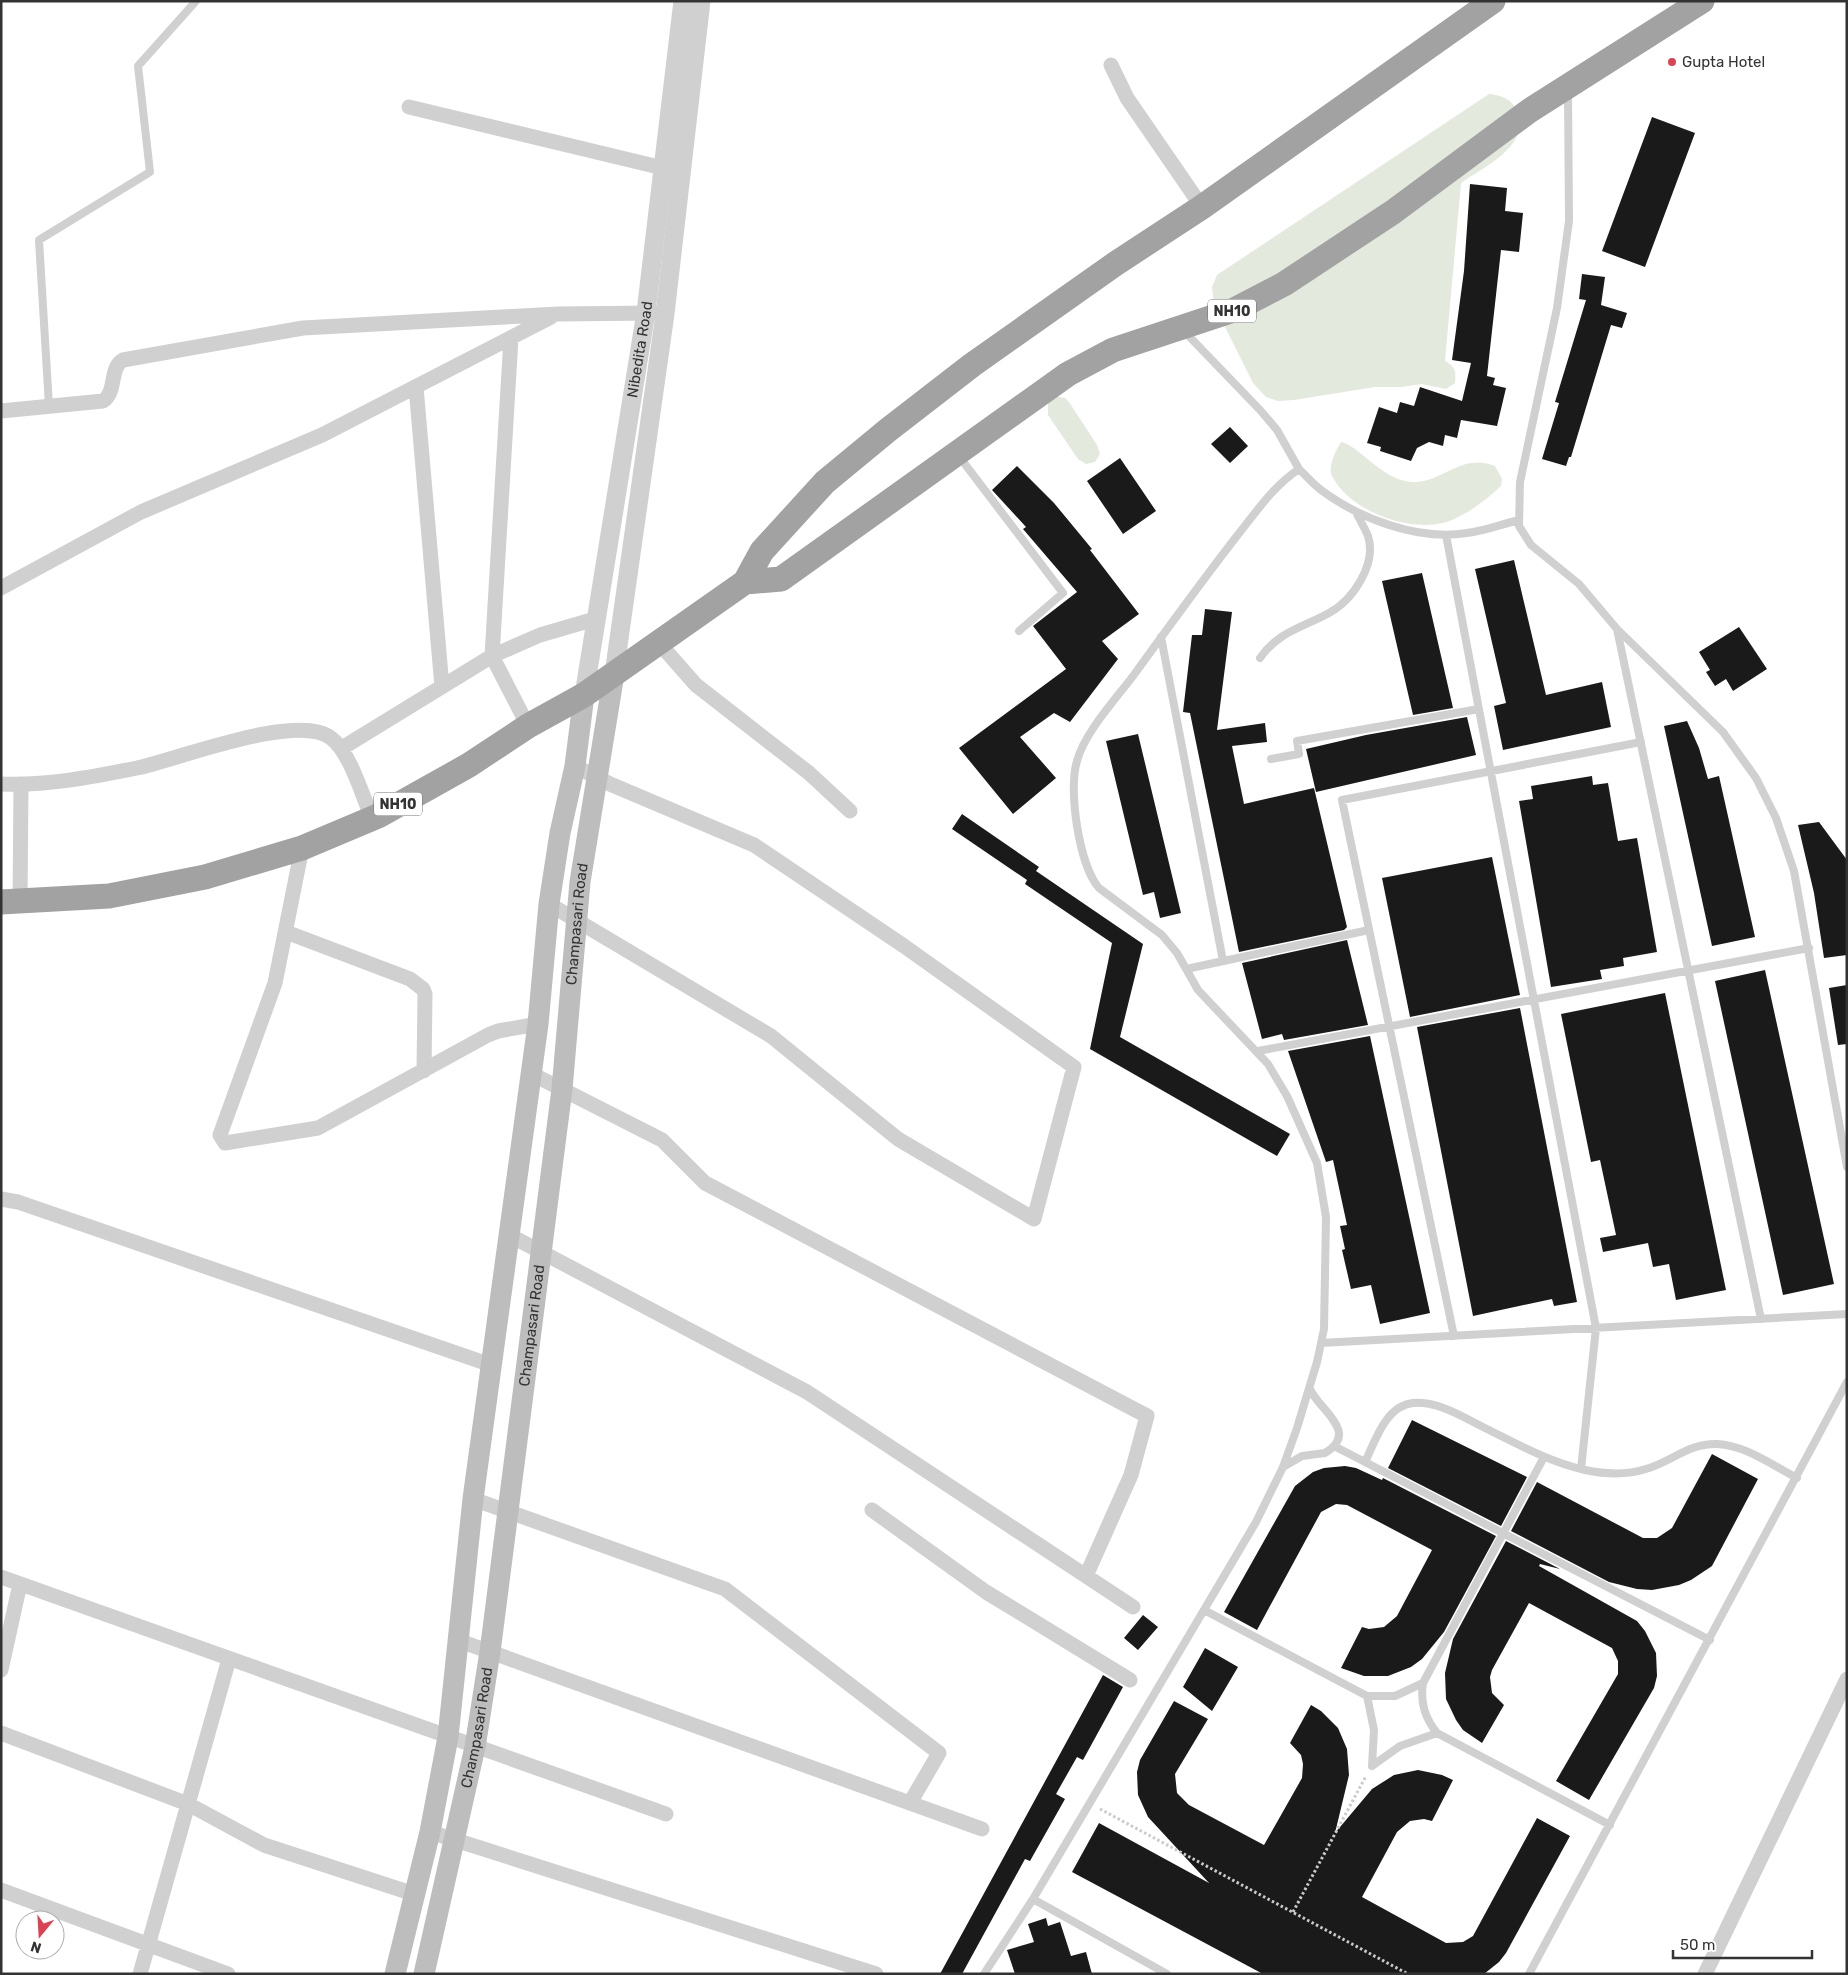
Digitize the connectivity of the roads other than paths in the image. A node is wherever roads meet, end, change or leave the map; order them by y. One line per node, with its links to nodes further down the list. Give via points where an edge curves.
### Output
1 (196, 1): 17 (lane, via 138,66 150,172 40,240)
2 (683, 1): 9 (street, Nibedita Road)
3 (701, 1): 13 (street, Nibedita Road)
4 (1493, 1): 10 (highway, NH10)
5 (1702, 1): 7 (highway, NH10)
6 (1111, 65): 10 (street, via 1127,98)
7 (1568, 88): 14 (highway, NH10, via 1529,111 1393,212 1284,284 1234,310); 22 (lane, via 1568,230 1557,308 1520,482)
8 (409, 107): 9 (street)
9 (663, 168): 11 (street, Nibedita Road)
10 (1202, 207): 24 (highway, NH10, via 1030,324 888,430 819,489 762,551)
11 (646, 312): 12 (street); 13 (street); 26 (street, Nibedita Road)
12 (558, 314): 15 (street); 17 (street, via 303,328 123,360 118,363 105,400)
13 (665, 314): 33 (street, Nibedita Road)
14 (1182, 329): 19 (highway, NH10, via 1113,350 1068,374); 20 (lane, via 1277,430)
15 (511, 338): 16 (street); 31 (street)
16 (416, 387): 25 (street, via 322,435 141,512); 34 (street)
17 (49, 406): 18 (street)
18 (1, 411)
19 (957, 452): 24 (highway, NH10, via 781,579); 28 (lane, via 1063,593)
20 (1299, 469): 21 (lane, via 1319,489); 29 (lane, via 1280,482 1215,563)
21 (1356, 512): 23 (lane, via 1411,530); 32 (lane, via 1370,548 1358,584 1349,598 1331,612 1281,635)
22 (1519, 520): 23 (lane); 27 (lane, via 1519,526 1531,545 1579,584)
23 (1446, 535): 36 (lane)
24 (745, 582): 30 (highway, NH10)
25 (1, 588)
26 (595, 619): 31 (street, via 540,634); 35 (street, Nibedita Road)
27 (1617, 629): 38 (lane); 54 (lane, via 1722,732 1756,778 1776,818 1794,871)
28 (1019, 630)
29 (1162, 637): 55 (lane); 56 (lane, via 1081,749 1073,793 1090,879 1162,935)
30 (659, 643): 33 (highway, NH10); 46 (street, via 696,685 809,773)
31 (492, 656): 34 (street); 37 (street)
32 (1260, 658)
33 (614, 674): 35 (highway, NH10); 43 (main road, Champasari Road)
34 (442, 687): 39 (street)
35 (584, 695): 37 (highway, NH10); 41 (main road, Champasari Road)
36 (1479, 709): 40 (lane, via 1296,741 1299,754); 42 (lane)
37 (528, 726): 47 (highway, NH10, via 468,765)
38 (1641, 742): 42 (lane); 57 (lane)
39 (342, 748): 45 (street, via 319,732 274,731 137,768); 47 (street)
40 (1271, 759)
41 (575, 766): 43 (street); 50 (main road, Champasari Road)
42 (1491, 771): 52 (lane, via 1342,800); 58 (lane)
43 (598, 778): 51 (main road, Champasari Road, via 586,834); 51 (street, via 754,845 904,946 1074,1067 1034,1219 898,1139 771,1036)
44 (1, 784): 45 (street)
45 (21, 784): 49 (street)
46 (850, 811)
47 (372, 818): 48 (highway, NH10)
48 (302, 848): 49 (highway, NH10, via 205,877 109,896); 53 (street)
49 (10, 903)
50 (549, 904): 51 (street); 59 (main road, Champasari Road)
51 (576, 920): 64 (main road, Champasari Road)
52 (1369, 930): 55 (lane); 60 (lane)
53 (286, 932): 62 (street, via 410,979 423,989); 62 (street, via 272,994 220,1135 225,1143 318,1128)
54 (1809, 948): 57 (lane); 65 (lane)
55 (1223, 961): 56 (lane)
56 (1186, 969): 61 (lane, via 1198,990)
57 (1688, 970): 58 (lane); 70 (lane)
58 (1534, 999): 60 (lane); 71 (lane)
59 (538, 1024): 62 (street, via 493,1033); 63 (main road, Champasari Road)
60 (1389, 1026): 61 (lane); 72 (lane)
61 (1258, 1052): 73 (lane, via 1287,1096 1309,1140 1323,1190 1326,1301)
62 (424, 1071)
63 (530, 1072): 64 (street); 67 (main road, Champasari Road)
64 (562, 1089): 68 (main road, Champasari Road); 87 (street, via 662,1140 704,1183 1147,1416 1131,1475)
65 (1847, 1166)
66 (1, 1200): 74 (street, via 18,1202)
67 (509, 1235): 68 (street); 74 (main road, Champasari Road)
68 (541, 1252): 85 (main road, Champasari Road); 87 (street, via 807,1392)
69 (1847, 1314): 70 (lane)
70 (1761, 1319): 71 (lane)
71 (1596, 1328): 72 (lane); 81 (lane)
72 (1454, 1336): 73 (lane)
73 (1321, 1343): 76 (lane)
74 (491, 1365): 83 (main road, Champasari Road)
75 (1847, 1382): 82 (lane)
76 (1310, 1389): 77 (lane, via 1337,1426); 80 (lane)
77 (1334, 1446): 79 (lane); 80 (lane, via 1325,1453 1302,1456)
78 (1544, 1457): 79 (lane, via 1450,1411 1411,1404 1399,1407 1388,1416); 81 (lane); 86 (lane)
79 (1365, 1462): 86 (lane)
80 (1282, 1467): 91 (lane, via 1256,1522)
81 (1581, 1468): 82 (lane, via 1608,1473 1646,1469 1684,1450 1718,1444 1747,1452)
82 (1797, 1478): 93 (lane)
83 (473, 1499): 85 (street); 92 (main road, Champasari Road)
84 (872, 1510): 98 (street, via 986,1592)
85 (507, 1511): 94 (main road, Champasari Road); 105 (street, via 726,1589 939,1753)
86 (1503, 1533): 93 (lane); 99 (lane)
87 (1086, 1576): 90 (street)
88 (1, 1577): 89 (street)
89 (20, 1584): 95 (street); 96 (street)
90 (1133, 1607)
91 (1204, 1610): 100 (lane); 114 (lane)
92 (457, 1640): 94 (street); 103 (main road, Champasari Road)
93 (1710, 1640): 108 (lane)
94 (490, 1652): 104 (main road, Champasari Road); 105 (street)
95 (230, 1659): 103 (street); 106 (street)
96 (1, 1670)
97 (1847, 1679): 124 (street)
98 (1130, 1680)
99 (1423, 1683): 100 (lane, via 1396,1696); 102 (lane, via 1423,1708)
100 (1367, 1696): 102 (lane, via 1374,1730 1372,1766 1400,1746)
101 (1, 1732): 106 (street)
102 (1437, 1734): 108 (lane)
103 (448, 1737): 104 (street); 110 (main road, Champasari Road)
104 (475, 1747): 107 (street); 111 (main road, Champasari Road)
105 (910, 1803): 109 (street)
106 (188, 1804): 113 (street, via 264,1845); 115 (street)
107 (666, 1814)
108 (1610, 1825): 123 (lane)
109 (982, 1829)
110 (430, 1832): 111 (street); 113 (main road, Champasari Road)
111 (455, 1840): 117 (main road, Champasari Road); 120 (street)
112 (1, 1890): 115 (street)
113 (414, 1894): 116 (main road, Champasari Road)
114 (1033, 1900): 121 (lane); 122 (lane)
115 (148, 1944): 118 (street); 119 (street)
116 (396, 1968): 117 (street)
117 (425, 1973)
118 (140, 1974)
119 (228, 1974)
120 (876, 1974)
121 (984, 1974)
122 (1167, 1974)
123 (1529, 1974)
124 (1705, 1974)

